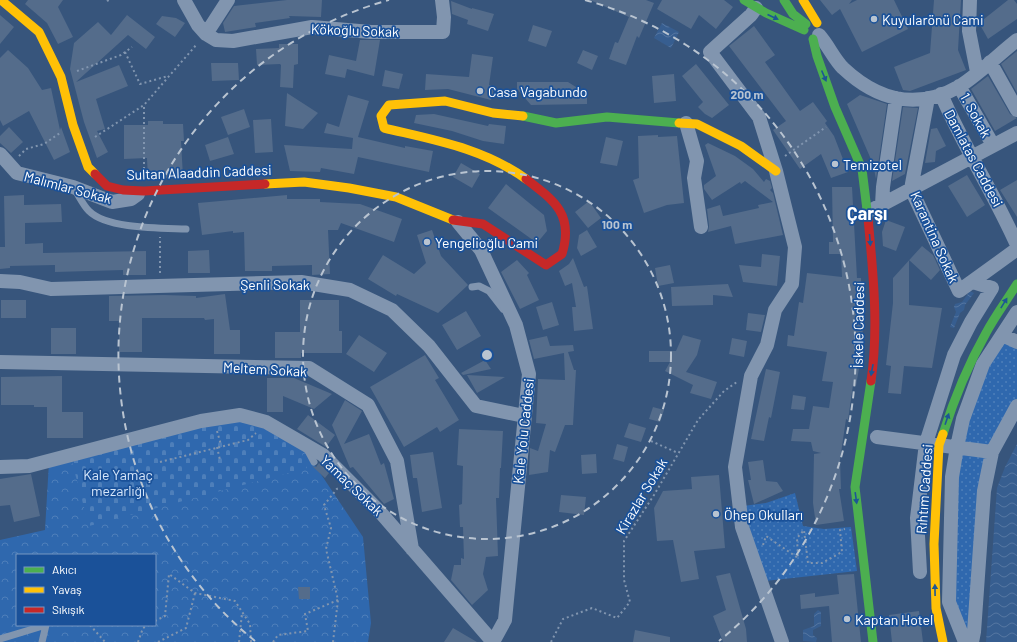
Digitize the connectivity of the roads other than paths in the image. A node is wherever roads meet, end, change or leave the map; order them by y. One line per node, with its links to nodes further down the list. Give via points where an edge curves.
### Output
1 (1, 0): 27 (street, Sultan Alaaddin Caddesi, via 39,32 61,77 73,125 88,167 107,186 123,190)
2 (184, 0): 11 (street)
3 (228, 0): 11 (street)
4 (442, 0): 11 (street, Kökoğlu Sokak, via 443,32 371,32 312,27 233,41 216,40)
5 (784, 0): 9 (street)
6 (803, 0): 10 (street)
7 (970, 0): 14 (street, via 969,31)
8 (750, 4): 9 (street, one-way to 9); 25 (street, via 751,15 710,52 759,117)
9 (805, 27): 10 (street, via 811,22); 10 (street, via 806,36)
10 (816, 32): 17 (street, via 842,67 871,90); 31 (street, İskele Caddesi, one-way to 31, via 820,65 862,169)
11 (206, 34)
12 (1017, 40): 13 (street)
13 (990, 62): 14 (street); 19 (street)
14 (977, 72): 15 (street)
15 (959, 86): 16 (street); 22 (street, 1. Sokak)
16 (941, 94): 18 (street); 24 (street, Damlatas Caddesi)
17 (896, 98): 18 (street, via 912,101); 30 (street)
18 (928, 98): 29 (street, Karantina Sokak)
19 (1017, 110)
20 (686, 123): 25 (street, via 697,124); 32 (street, via 607,117 556,123 526,116 493,113 445,101 389,105 381,116 384,128 487,156 541,189 560,209 568,232 562,254 546,265 483,224); 33 (street, via 697,161 694,178)
21 (1017, 133): 22 (street)
22 (993, 145): 24 (street)
23 (0, 154): 26 (street, Malımlar Sokak)
24 (971, 157): 29 (street); 35 (street, Damlatas Caddesi, via 998,204)
25 (775, 167): 64 (street, via 795,247 792,284 775,310 767,345 751,376 735,467 742,527)
26 (9, 170): 28 (street, Malımlar Sokak)
27 (144, 185): 28 (street, Malımlar Sokak, via 131,198 112,202); 32 (street, Sultan Alaaddin Caddesi, via 304,182 396,197)
28 (73, 187): 34 (lane, via 89,211 110,222)
29 (912, 189): 30 (street); 38 (street, Karantina Sokak, via 959,292)
30 (882, 205): 31 (street)
31 (868, 212): 65 (street, İskele Caddesi, one-way to 65, via 873,276 874,356 855,487)
32 (458, 222): 42 (street, Kale Yolu Caddesi, via 481,250)
33 (701, 227)
34 (186, 229)
35 (1017, 245)
36 (1017, 249): 38 (street)
37 (0, 281): 47 (street, Şenli Sokak, via 20,282 51,289 301,282 350,290 392,310 429,346 476,406)
38 (973, 282): 50 (street, Karantina Sokak, via 992,288 954,355)
39 (1017, 284): 50 (street, Rıhtım Caddesi, one-way to 39, via 986,332)
40 (472, 287): 42 (lane, via 479,286 489,291)
41 (1017, 312): 43 (street)
42 (516, 325): 47 (street, Kale Yolu Caddesi, via 529,374)
43 (1002, 335): 44 (street); 51 (street, via 983,364 963,419)
44 (1017, 342)
45 (0, 362): 55 (street, Meltem Sokak, via 309,368 368,405 397,461)
46 (1017, 406): 52 (street)
47 (524, 416): 57 (street, Kale Yolu Caddesi)
48 (877, 437): 50 (street)
49 (303, 443): 53 (lane); 54 (street, Yamaç Sokak, via 266,422 240,415 201,421 29,466); 55 (street, Yamaç Sokak, via 323,455 381,512)
50 (933, 444): 51 (street); 56 (street, via 917,518); 66 (street, Rıhtım Caddesi, one-way to 50, via 936,608)
51 (957, 447): 52 (street); 67 (street, via 952,477 949,602)
52 (992, 452): 68 (street, via 984,491)
53 (314, 462)
54 (0, 467)
55 (412, 549): 62 (street, Yamaç Sokak)
56 (920, 572)
57 (505, 620): 62 (street, Kale Yolu Caddesi); 63 (street)
58 (43, 626): 60 (lane)
59 (46, 626): 61 (lane)
60 (0, 639)
61 (42, 642)
62 (493, 642)
63 (507, 642)
64 (782, 642)
65 (873, 642)
66 (943, 642)
67 (964, 642)
68 (972, 642)

